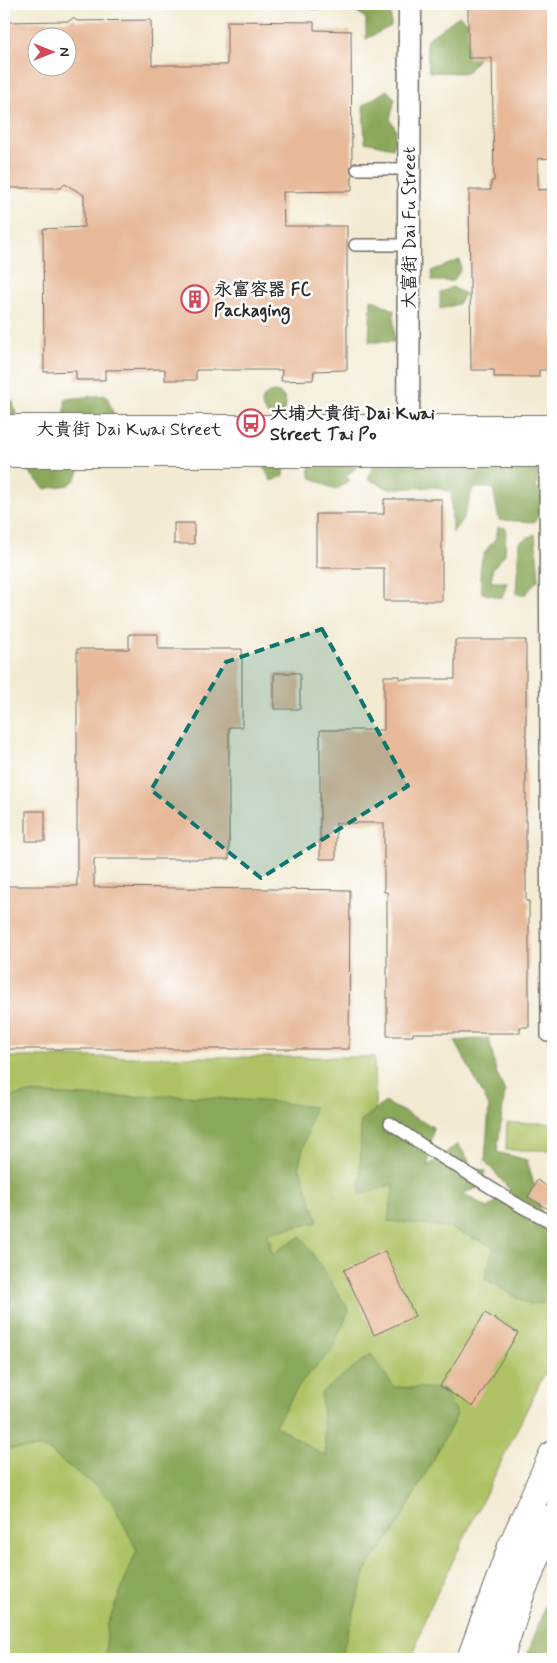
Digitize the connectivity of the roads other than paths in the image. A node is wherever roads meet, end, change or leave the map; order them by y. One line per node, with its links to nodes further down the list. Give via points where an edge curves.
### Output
1 (410, 4): 3 (street, 大富街 Dai Fu Street)
2 (357, 168): 3 (lane)
3 (409, 168): 5 (street, 大富街 Dai Fu Street)
4 (355, 245): 5 (lane)
5 (409, 245): 7 (street, 大富街 Dai Fu Street)
6 (4, 429): 7 (street, 大貴街 Dai Kwai Street)
7 (408, 441): 8 (street, 大貴街 Dai Kwai Street); 9 (street, 大貴街 Dai Kwai Street)
8 (550, 445): 10 (lane)
9 (4, 453)
10 (547, 1036)
11 (390, 1123): 12 (lane, via 522,1207)
12 (553, 1223)
13 (553, 1455): 14 (street)
14 (546, 1520): 15 (street); 16 (street)
15 (512, 1547): 16 (street); 17 (street)
16 (545, 1560): 18 (street, via 521,1592)
17 (471, 1659)
18 (499, 1659)

